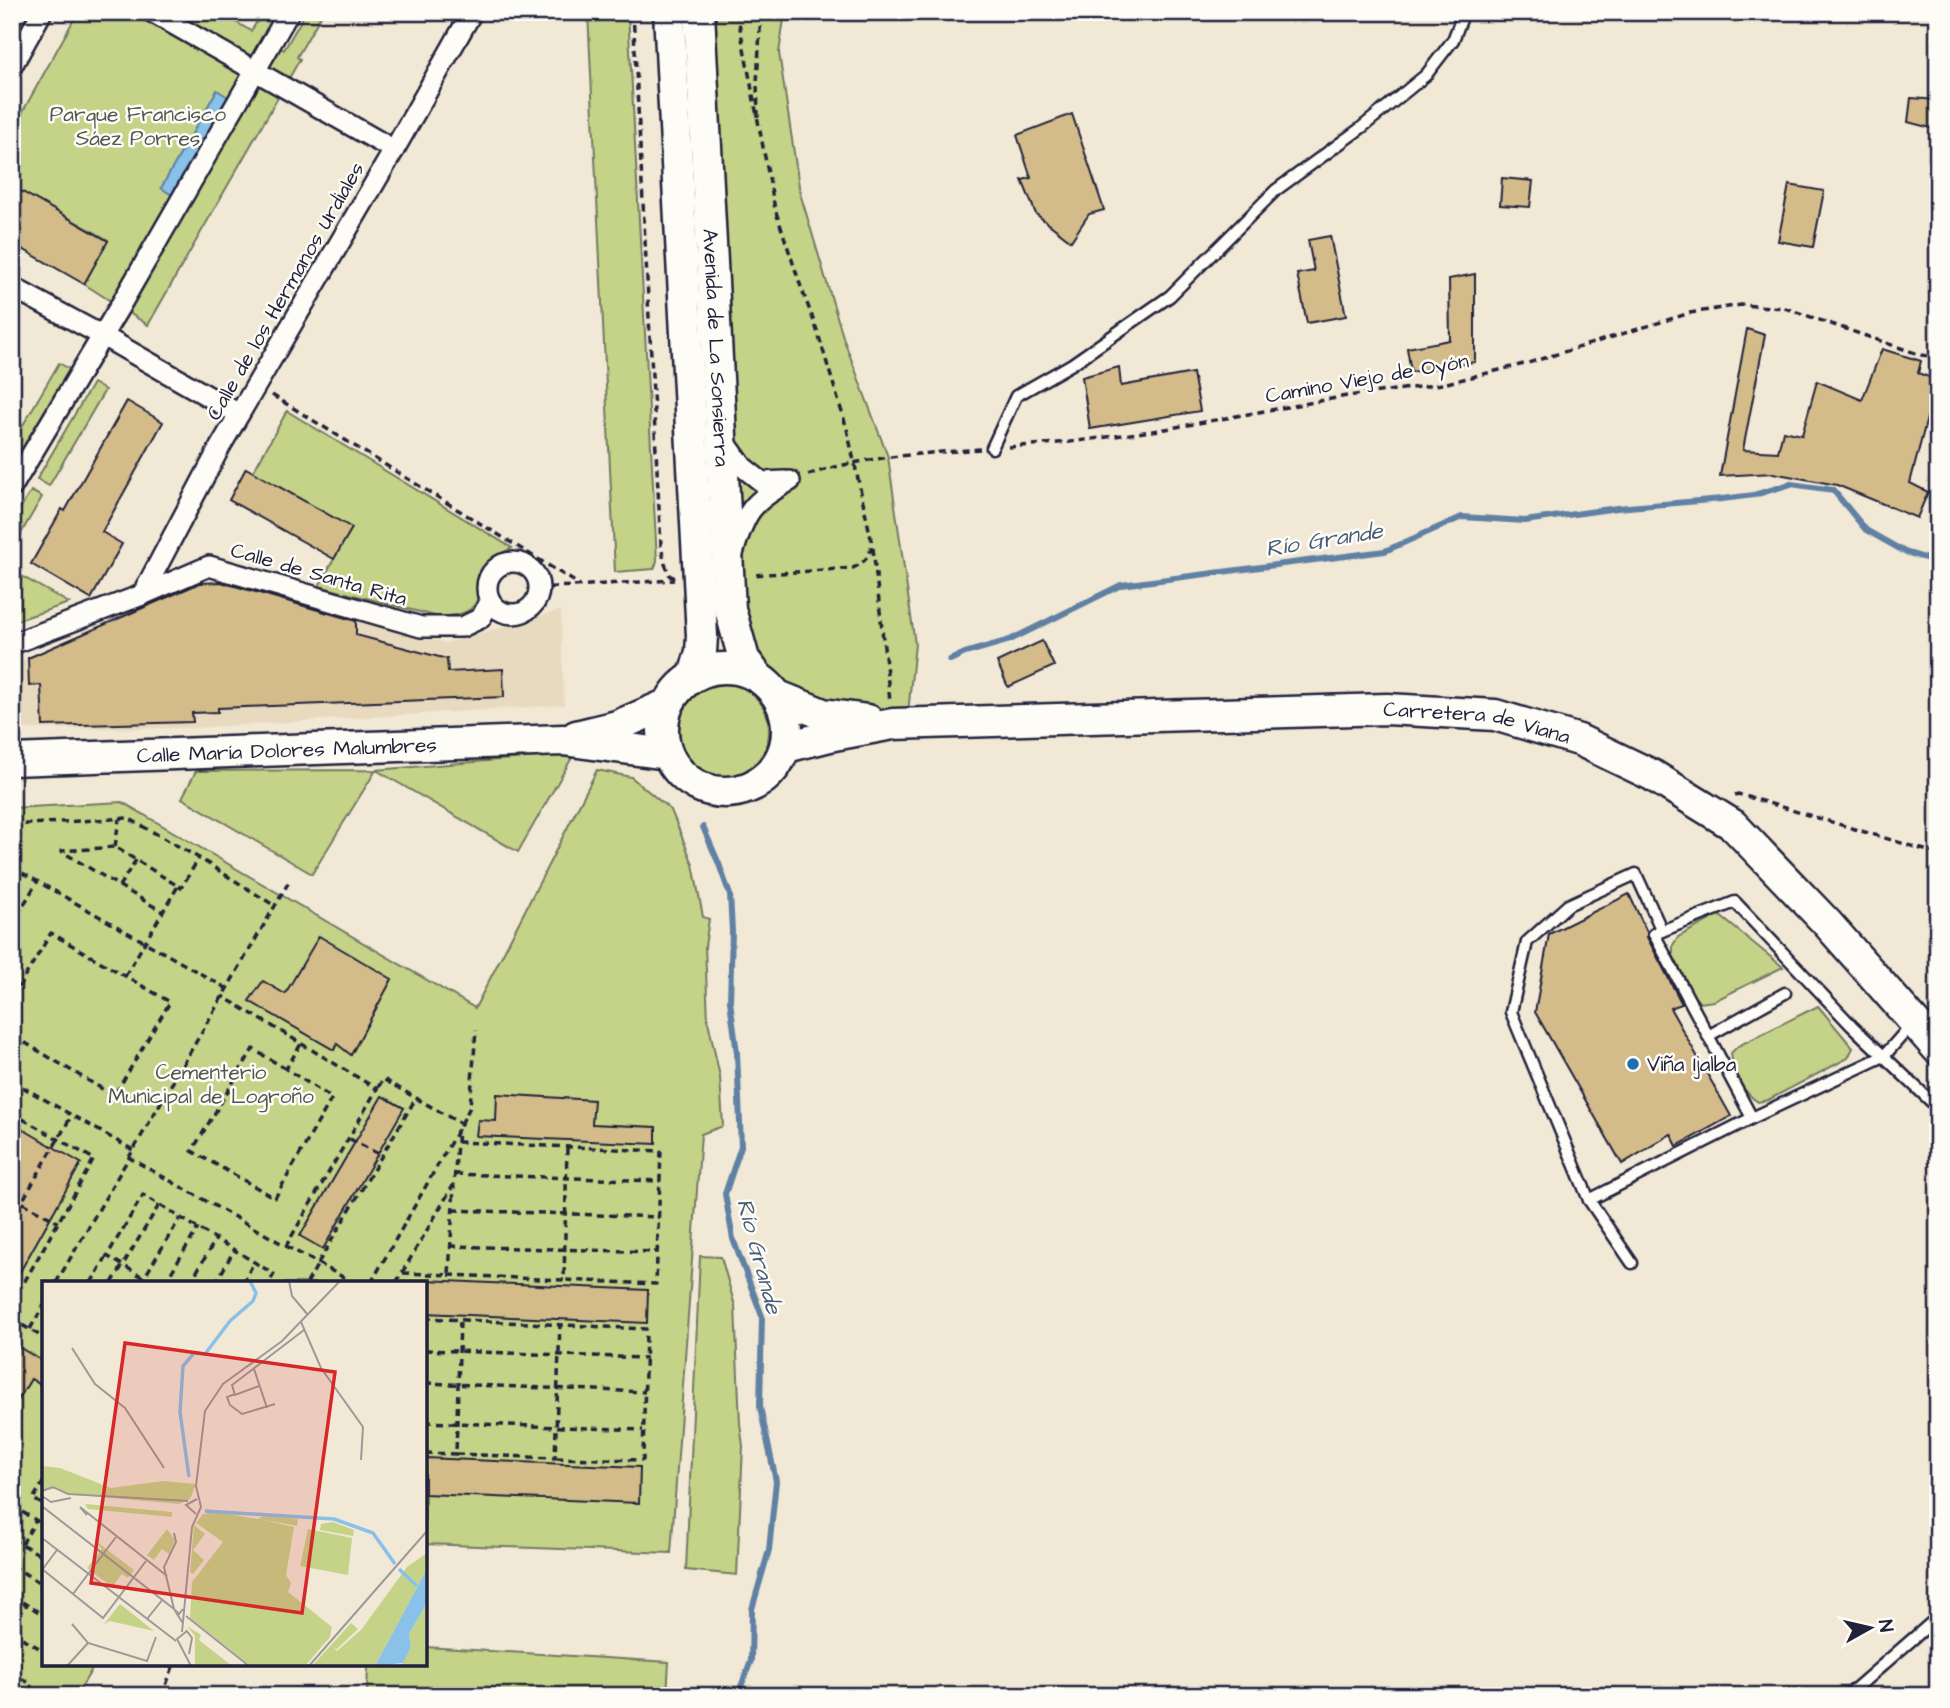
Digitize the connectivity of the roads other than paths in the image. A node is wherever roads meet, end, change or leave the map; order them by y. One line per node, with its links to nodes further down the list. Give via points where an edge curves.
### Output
1 (42, 12): 8 (street)
2 (152, 12): 9 (street)
3 (289, 12): 9 (street)
4 (472, 12): 10 (street, Calle de los Hermanos Urdiales)
5 (669, 12): 21 (main road, Avenida de La Sonsierra, via 702,636)
6 (699, 12): 14 (main road, Avenida de La Sonsierra)
7 (1464, 12): 15 (lane, via 1453,40 1426,75 1276,190 1170,296 1072,364 1016,396)
8 (12, 66)
9 (254, 71): 10 (street); 12 (street)
10 (394, 150): 13 (street, Calle de los Hermanos Urdiales)
11 (12, 287): 12 (street)
12 (101, 335): 13 (street); 16 (street)
13 (239, 414): 18 (street, Calle de los Hermanos Urdiales)
14 (722, 438): 17 (main road, Avenida de La Sonsierra); 17 (street, via 743,467 762,482 790,481 766,494 750,510)
15 (992, 448)
16 (12, 487)
17 (729, 573): 22 (main road, Avenida de La Sonsierra, via 730,610 744,659)
18 (142, 595): 19 (street, Calle de Santa Rita, via 209,566 421,627 462,627 481,618); 20 (street, Calle de Santa Rita)
19 (490, 601): 19 (street, via 490,577 502,565 518,563 533,572 538,588 533,604 520,613 503,612)
20 (12, 644)
21 (694, 676): 22 (main road, via 726,667 742,670); 23 (main road, via 674,693)
22 (768, 686): 24 (main road, Carretera de Viana, via 824,714); 26 (main road, via 785,712)
23 (668, 705): 25 (main road, Calle María Dolores Malumbres, via 617,726); 27 (main road, via 663,737)
24 (893, 724): 26 (main road, Carretera de Viana); 31 (main road, Carretera de Viana, via 1387,709 1495,715 1579,740 1653,775 1733,825)
25 (562, 740): 27 (main road, Calle María Dolores Malumbres); 28 (main road, Calle María Dolores Malumbres)
26 (786, 747): 27 (main road, via 765,779 729,793 692,783 677,771)
27 (667, 754)
28 (12, 760)
29 (1662, 931): 32 (lane, via 1654,934); 34 (lane, via 1735,902); 37 (lane, via 1636,874 1568,905 1527,942 1511,1012)
30 (1786, 993): 32 (lane)
31 (1914, 1022): 33 (main road, Carretera de Viana); 34 (lane)
32 (1708, 1036): 36 (lane)
33 (1938, 1049)
34 (1884, 1056): 35 (lane); 36 (lane)
35 (1938, 1108)
36 (1752, 1118): 37 (lane)
37 (1589, 1200): 38 (lane)
38 (1632, 1263)
39 (1938, 1617): 40 (lane)
40 (1847, 1696)

